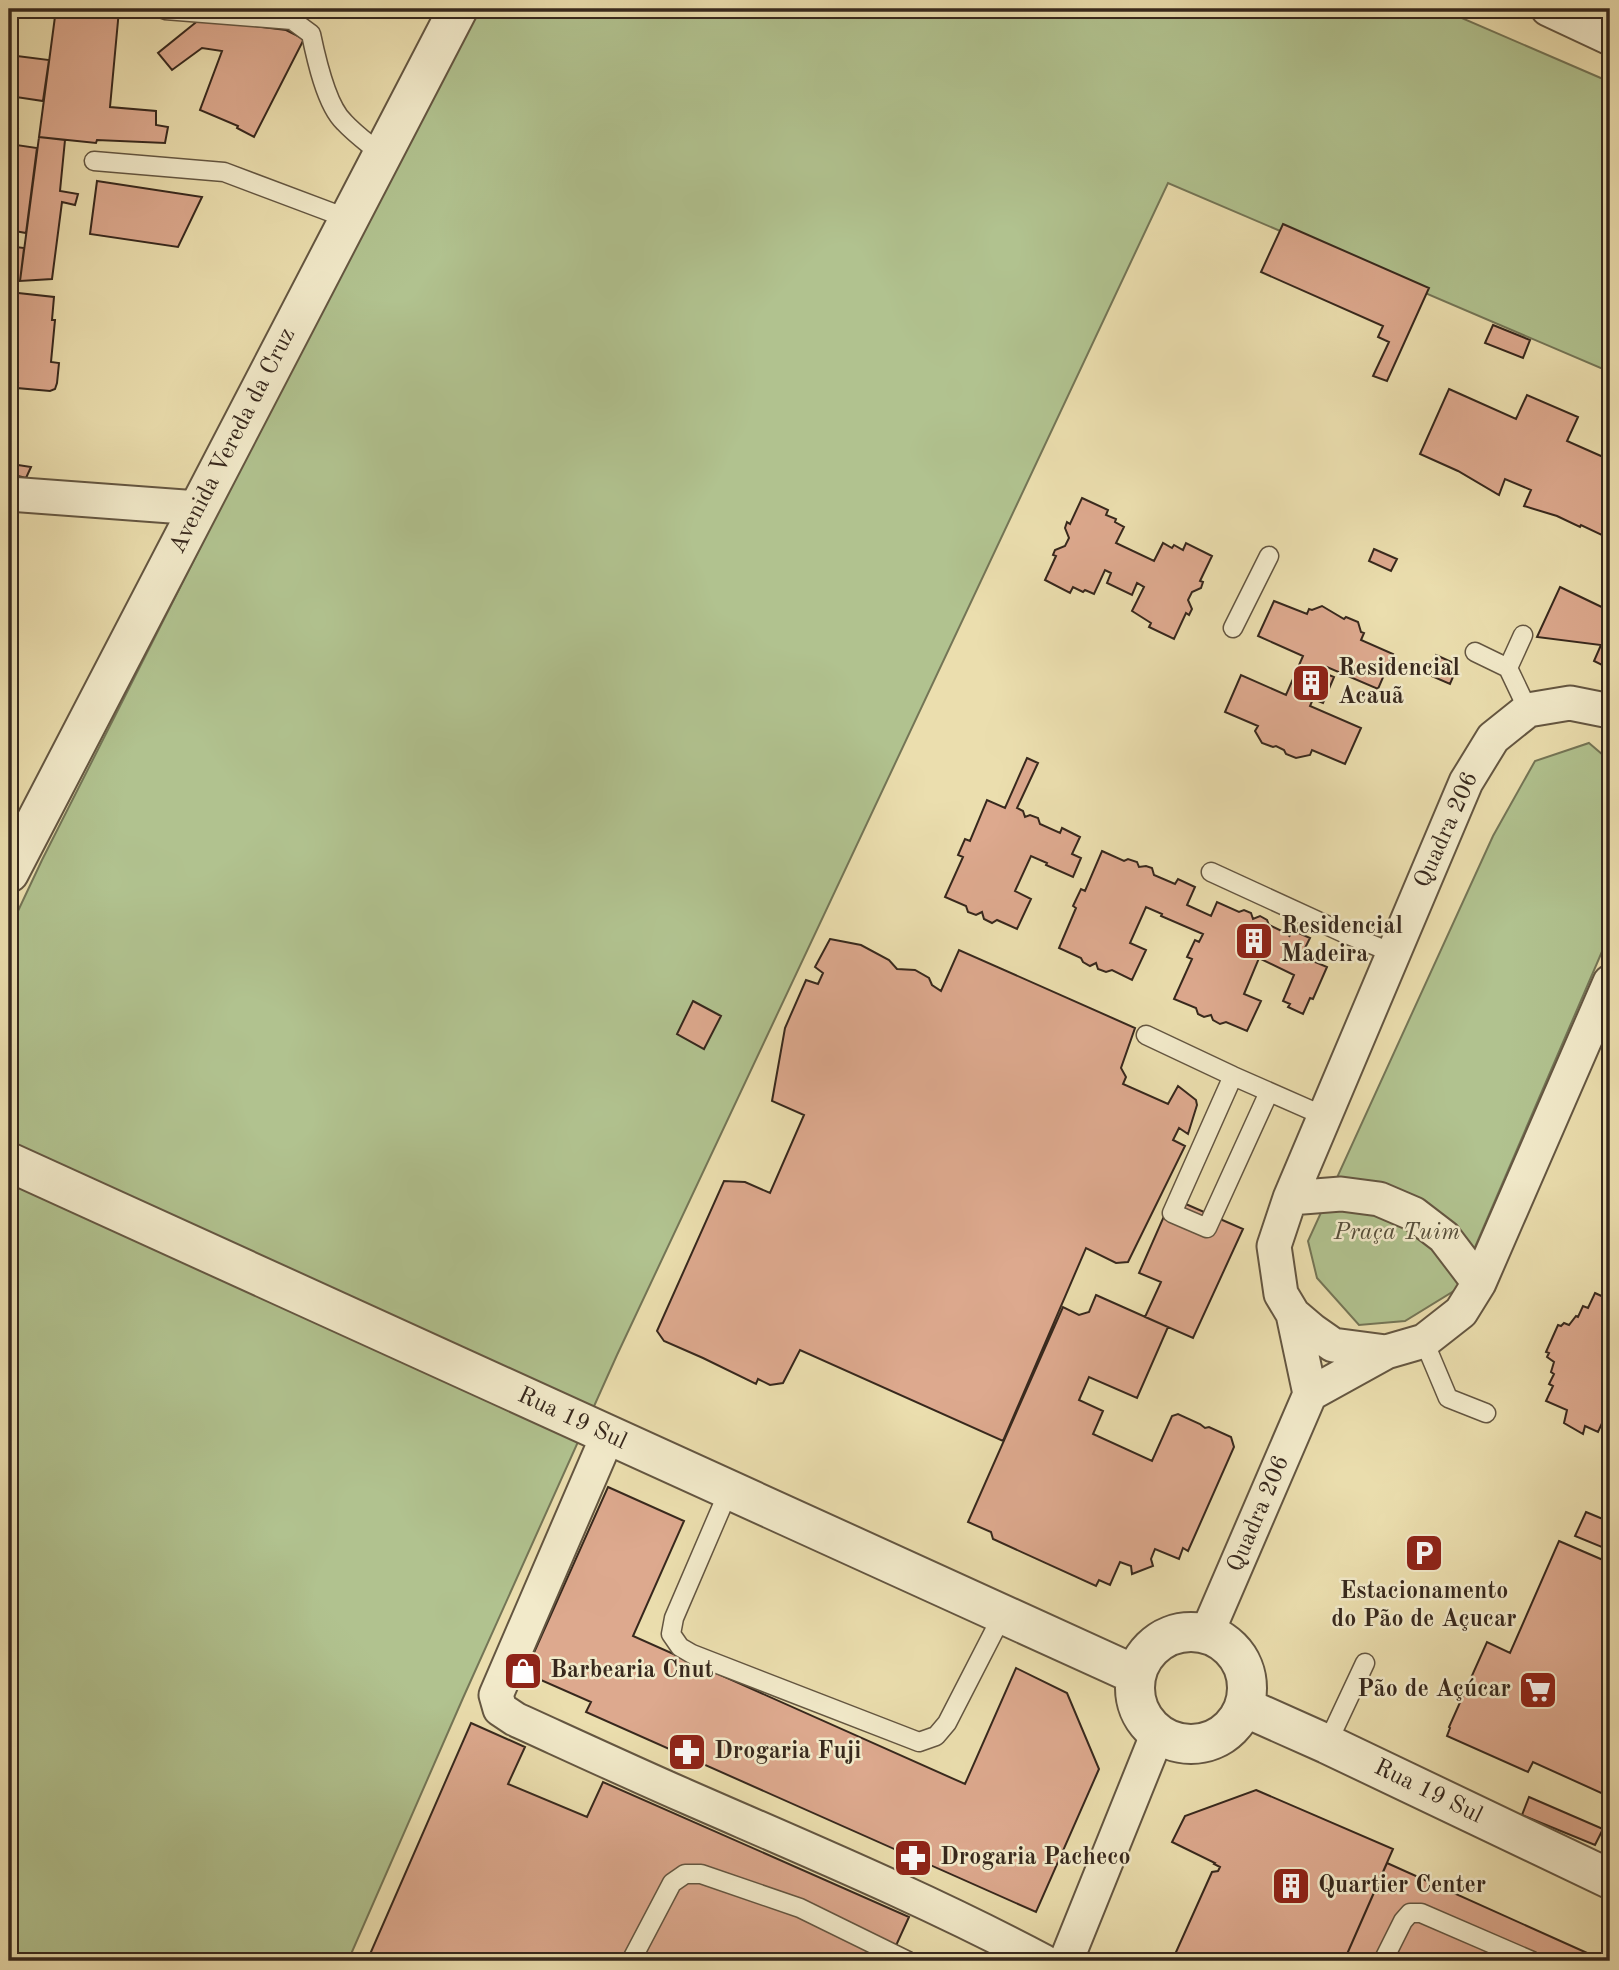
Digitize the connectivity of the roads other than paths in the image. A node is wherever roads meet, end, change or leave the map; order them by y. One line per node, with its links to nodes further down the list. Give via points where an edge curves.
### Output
1 (458, 9): 5 (street, Avenida Vereda da Cruz)
2 (1548, 9): 4 (street)
3 (165, 10): 5 (lane, via 292,20 311,34 328,96 341,121)
4 (1610, 38)
5 (382, 155): 7 (street, Avenida Vereda da Cruz)
6 (94, 161): 7 (lane, via 224,172)
7 (349, 219): 9 (street, Avenida Vereda da Cruz)
8 (9, 494): 9 (street)
9 (198, 508): 18 (street, Avenida Vereda da Cruz)
10 (1269, 556): 11 (lane)
11 (1233, 628)
12 (1524, 635): 14 (lane)
13 (1475, 652): 14 (lane)
14 (1508, 668): 15 (lane)
15 (1528, 709): 16 (street, via 1570,703); 19 (street, Quadra 206, via 1493,738 1466,782)
16 (1610, 710)
17 (1212, 872): 19 (lane)
18 (9, 873)
19 (1393, 953): 24 (street, Quadra 206)
20 (1610, 982): 27 (street, Quadra 206)
21 (1146, 1035): 22 (lane)
22 (1233, 1076): 23 (lane); 23 (lane, via 1171,1213 1207,1228)
23 (1269, 1092): 24 (lane)
24 (1324, 1116): 26 (street, Quadra 206)
25 (9, 1162): 33 (street, Rua 19 Sul)
26 (1290, 1198): 27 (street, via 1340,1194 1379,1199 1414,1214 1444,1237); 28 (street, Quadra 206, via 1274,1246 1281,1294)
27 (1479, 1283): 29 (street, Quadra 206, via 1461,1311)
28 (1293, 1314): 30 (street, Quadra 206, via 1334,1345); 31 (street, Quadra 206)
29 (1424, 1341): 30 (street, Quadra 206); 32 (lane, via 1448,1398)
30 (1386, 1352): 31 (street, Quadra 206)
31 (1310, 1394): 36 (street, Quadra 206)
32 (1486, 1413)
33 (608, 1435): 34 (street, Rua 19 Sul); 45 (street, via 496,1695 500,1709 862,1872)
34 (729, 1490): 35 (street, Rua 19 Sul); 35 (lane, via 674,1618 671,1634 692,1654 919,1742 936,1736 947,1723)
35 (1003, 1615): 38 (street, Rua 19 Sul)
36 (1207, 1633): 38 (street, via 1188,1631 1155,1644); 39 (street, via 1223,1642 1241,1662 1247,1689)
37 (1365, 1663): 41 (lane)
38 (1136, 1675): 40 (street, via 1138,1708)
39 (1244, 1707): 40 (street, via 1223,1734 1207,1742 1190,1745); 41 (street, Rua 19 Sul)
40 (1158, 1734): 46 (street)
41 (1328, 1744): 42 (street, Rua 19 Sul)
42 (1610, 1880)
43 (631, 1961): 44 (lane, via 672,1883 685,1874 701,1874 800,1908)
44 (908, 1961)
45 (1043, 1961)
46 (1066, 1961)
47 (1383, 1961): 48 (lane, via 1410,1913 1421,1913)
48 (1532, 1961)

